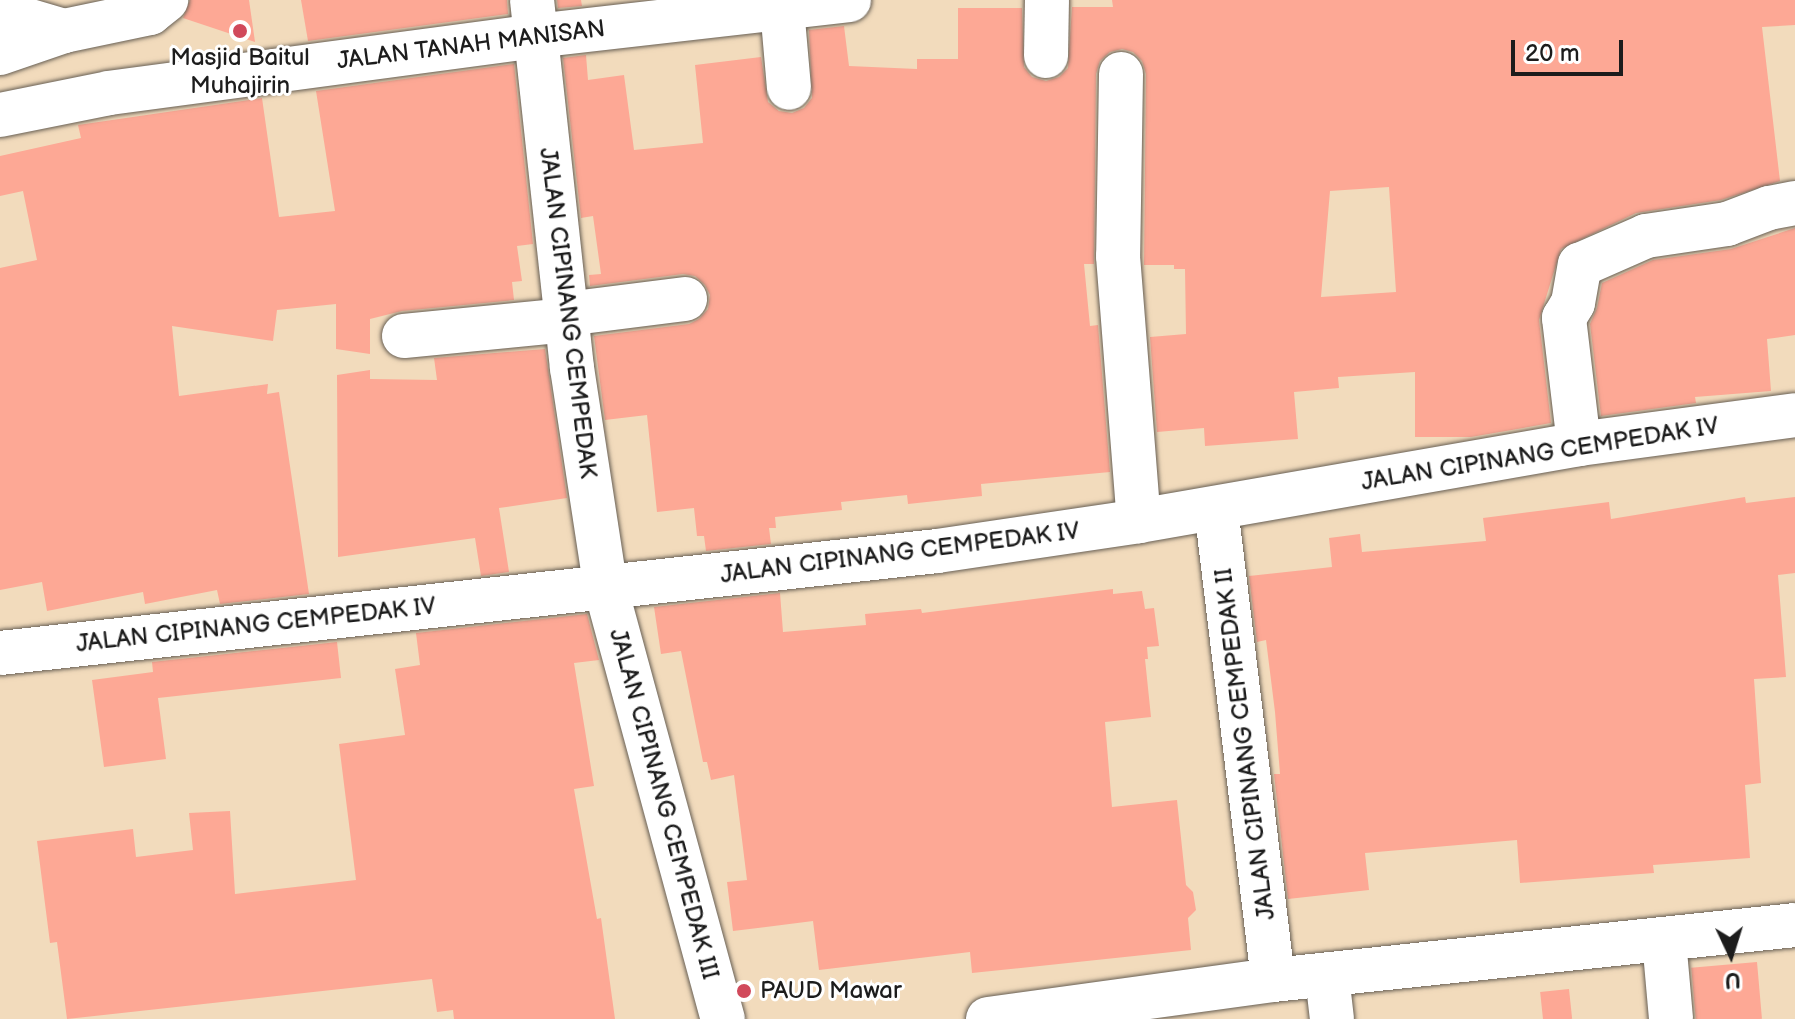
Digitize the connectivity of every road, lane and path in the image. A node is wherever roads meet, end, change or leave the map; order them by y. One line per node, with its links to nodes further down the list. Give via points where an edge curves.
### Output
1 (166, 0): 7 (street, via 150,13)
2 (849, 0): 4 (street, JALAN TANAH MANISAN)
3 (1047, 0): 9 (street)
4 (782, 8): 6 (street, JALAN TANAH MANISAN); 11 (street)
5 (0, 12): 7 (street)
6 (534, 18): 12 (street, JALAN TANAH MANISAN); 15 (street, JALAN CIPINANG CEMPEDAK)
7 (64, 31): 8 (street)
8 (0, 53)
9 (1046, 56)
10 (1121, 74): 20 (street, via 1118,256)
11 (789, 88)
12 (0, 115)
13 (1795, 203): 18 (street, via 1727,224 1646,236 1580,265 1573,303 1564,318)
14 (685, 299): 15 (street)
15 (566, 317): 16 (street); 21 (street, JALAN CIPINANG CEMPEDAK)
16 (404, 336)
17 (1795, 415): 18 (street, JALAN CIPINANG CEMPEDAK IV)
18 (1579, 444): 19 (street, JALAN CIPINANG CEMPEDAK IV)
19 (1216, 508): 20 (street, JALAN CIPINANG CEMPEDAK IV); 26 (street, JALAN CIPINANG CEMPEDAK II)
20 (1139, 521): 21 (street, JALAN CIPINANG CEMPEDAK IV, via 937,551)
21 (606, 589): 22 (street, JALAN CIPINANG CEMPEDAK IV); 27 (street, JALAN CIPINANG CEMPEDAK III)
22 (0, 653)
23 (1795, 925): 24 (street)
24 (1664, 940): 25 (street); 30 (street)
25 (1327, 976): 26 (street); 29 (street)
26 (1273, 980): 28 (street)
27 (723, 1019)
28 (988, 1019)
29 (1332, 1019)
30 (1671, 1019)

